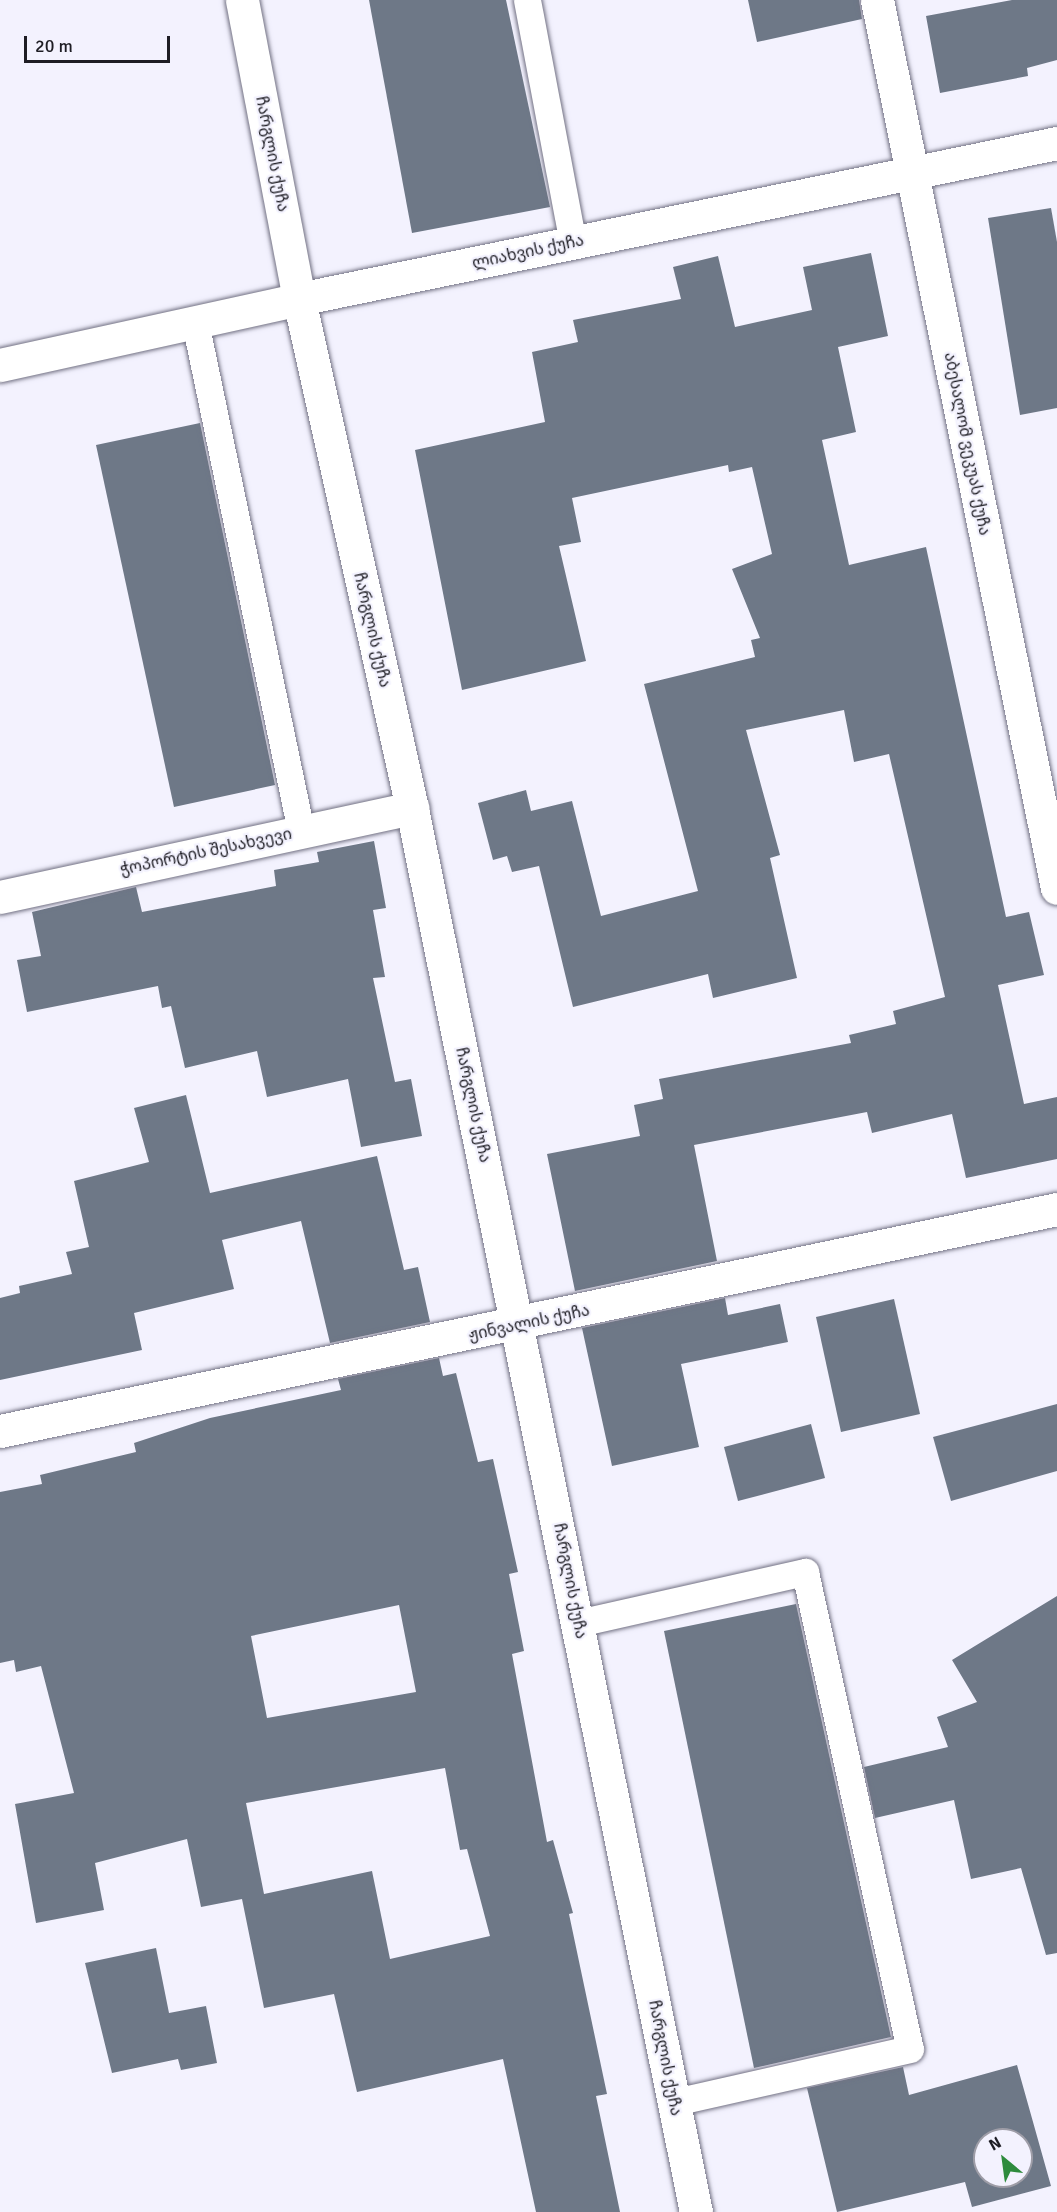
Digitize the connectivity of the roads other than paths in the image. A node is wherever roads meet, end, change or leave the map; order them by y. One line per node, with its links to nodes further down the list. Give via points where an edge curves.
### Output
1 (242, 0): 7 (street, ჩარგლის ქუჩა)
2 (527, 0): 6 (lane)
3 (877, 0): 5 (street, აბესალომ ვეკუას ქუჩა)
4 (1057, 143): 5 (street, ლიახვის ქუჩა)
5 (912, 172): 6 (street, ლიახვის ქუჩა); 12 (street, აბესალომ ვეკუას ქუჩა)
6 (573, 243): 7 (street, ლიახვის ქუჩა)
7 (299, 299): 8 (street, ლიახვის ქუჩა); 10 (street, ჩარგლის ქუჩა)
8 (195, 322): 9 (street, ლიახვის ქუჩა); 11 (lane)
9 (0, 365)
10 (412, 808): 11 (street, ჭოპორტის შესახვევი); 15 (street, ჩარგლის ქუჩა)
11 (301, 831): 13 (street, ჭოპორტის შესახვევი)
12 (1057, 888)
13 (0, 897)
14 (1057, 1209): 15 (street, ჟინვალის ქუჩა)
15 (518, 1325): 16 (street, ჟინვალის ქუჩა); 17 (street, ჩარგლის ქუჩა)
16 (0, 1431)
17 (578, 1623): 18 (street, ჩარგლის ქუჩა); 18 (lane, via 805,1572 910,2049)
18 (674, 2102): 19 (street, ჩარგლის ქუჩა)
19 (696, 2212)

